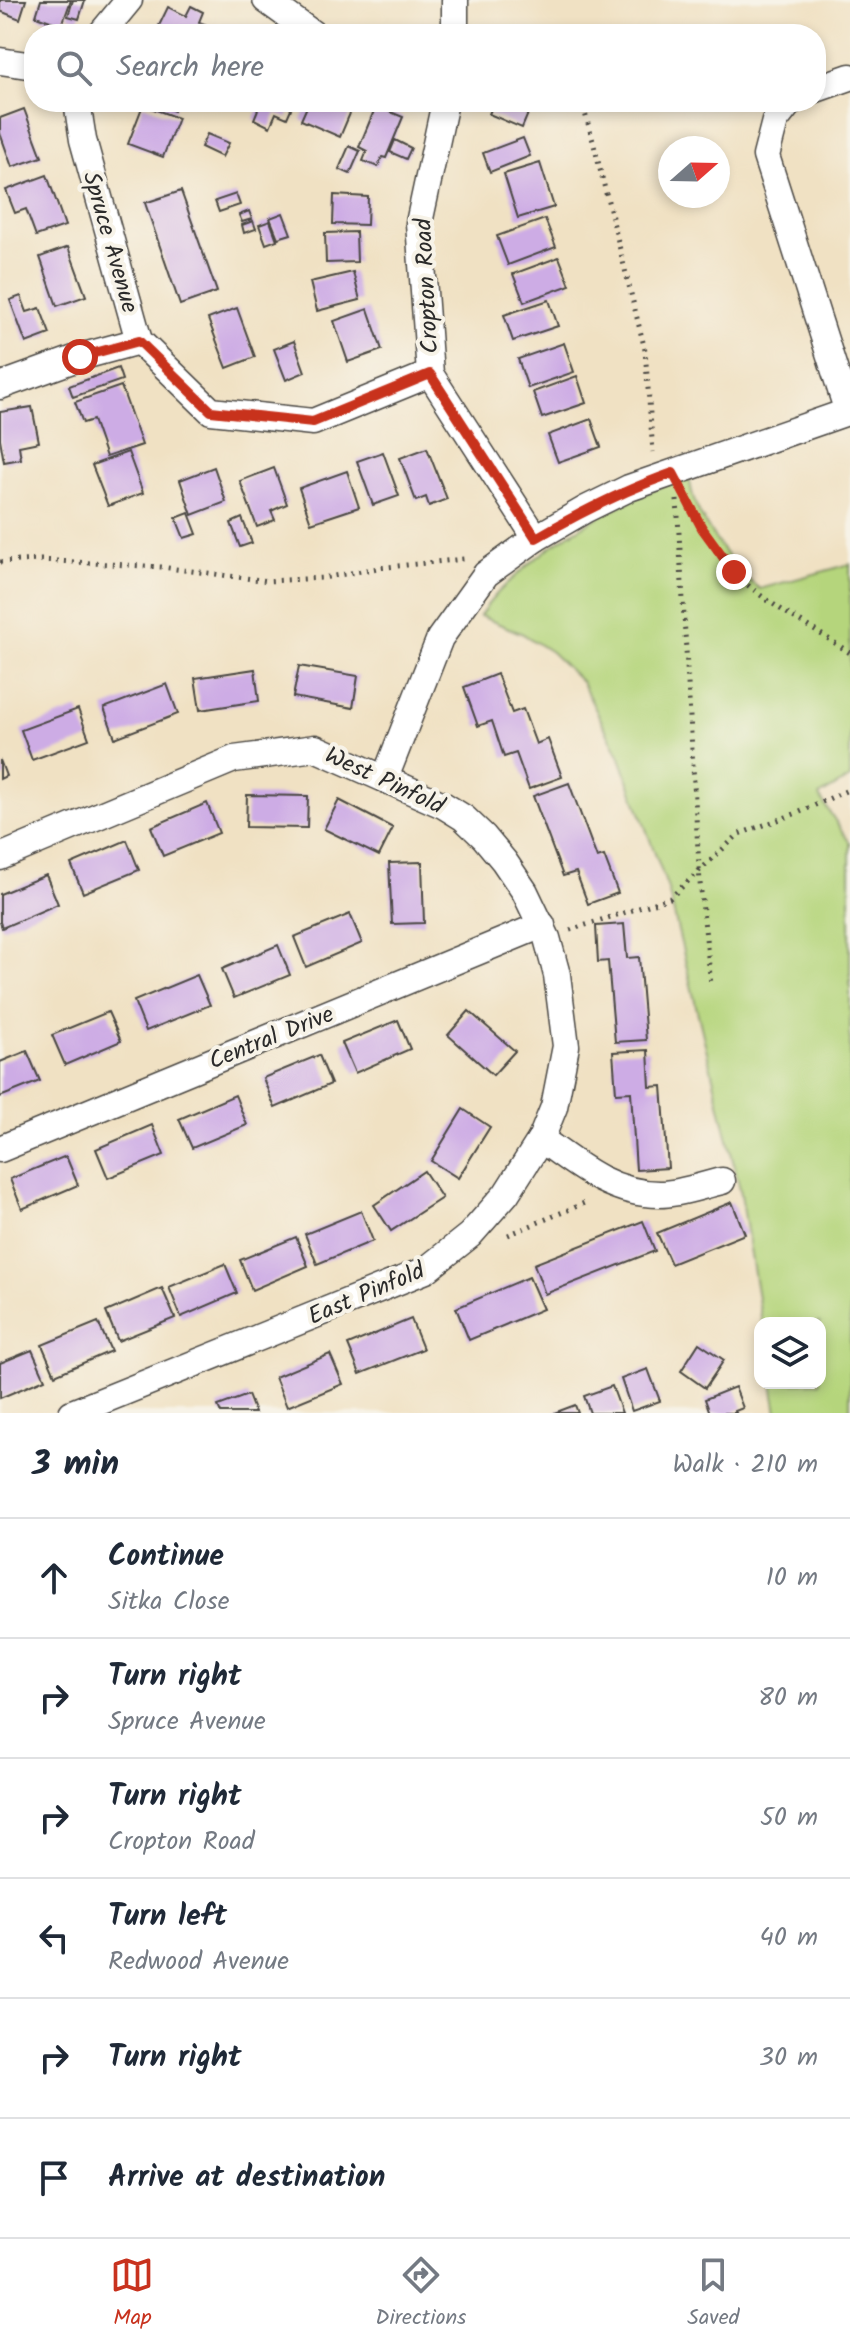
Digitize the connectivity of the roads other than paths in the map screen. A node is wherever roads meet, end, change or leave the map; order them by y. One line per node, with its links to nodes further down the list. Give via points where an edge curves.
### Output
1 (129, 0): 4 (street)
2 (266, 0): 5 (street)
3 (455, 0): 6 (street)
4 (109, 24)
5 (299, 24)
6 (455, 24)
7 (0, 61): 8 (street)
8 (24, 65)
9 (850, 77): 10 (street)
10 (826, 85)
11 (79, 112): 14 (street, Spruce Avenue)
12 (443, 112): 15 (street, Cropton Road, via 419,223)
13 (782, 112): 17 (street, via 766,156)
14 (139, 341): 15 (street, Spruce Avenue, via 211,411 298,421 313,422); 16 (street)
15 (430, 374): 18 (street, Cropton Road)
16 (0, 386)
17 (849, 412): 18 (street, via 679,484 629,488)
18 (536, 538): 19 (street, via 486,574 440,638)
19 (385, 778): 20 (street, West Pinfold, via 315,748 234,759); 21 (street, West Pinfold, via 464,818 504,861)
20 (0, 857)
21 (544, 931): 22 (street, East Pinfold, via 557,975 566,1046 554,1107); 23 (street, Central Drive)
22 (541, 1139): 24 (street, via 587,1173 630,1191 663,1194); 25 (street, East Pinfold, via 506,1194 470,1235 426,1270)
23 (0, 1149)
24 (722, 1181)
25 (72, 1413)

